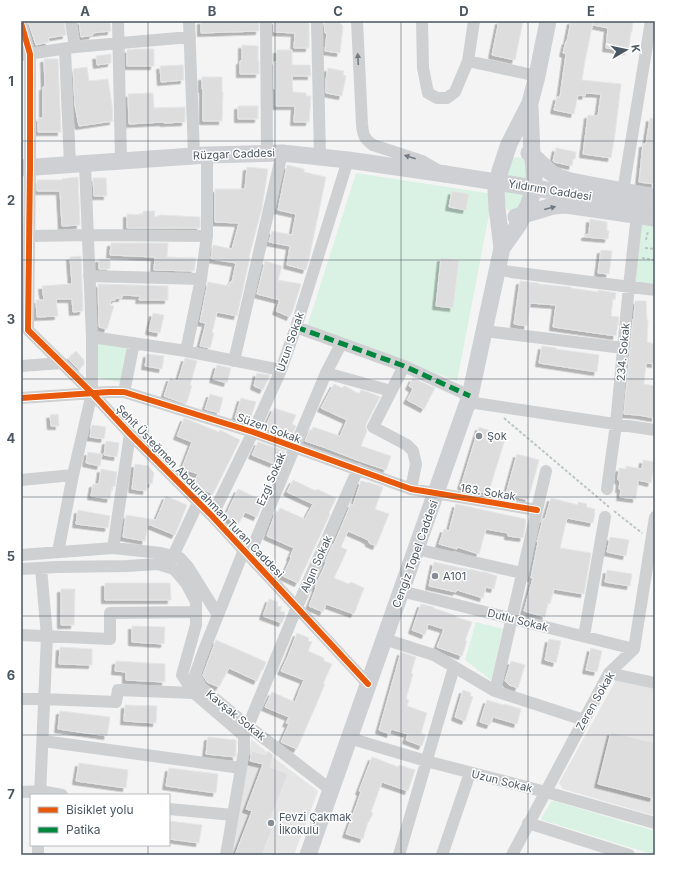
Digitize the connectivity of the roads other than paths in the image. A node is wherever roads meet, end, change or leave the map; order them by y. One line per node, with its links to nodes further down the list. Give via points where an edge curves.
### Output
1 (71, 21): 14 (street)
2 (118, 21): 13 (street)
3 (189, 21): 12 (street)
4 (266, 21): 20 (street)
5 (317, 21): 23 (street)
6 (357, 21): 29 (street, one-way to 6, via 422,161 367,141 362,124)
7 (422, 21): 16 (street, via 423,68 428,93 437,98 447,98 455,92)
8 (474, 21): 16 (street)
9 (548, 21): 17 (main road)
10 (651, 21): 30 (street)
11 (21, 23): 15 (street, Şehit Üsteğmen Abdurrahman Turan Caddesi)
12 (190, 37): 13 (street); 21 (street)
13 (119, 43): 14 (street); 26 (street)
14 (70, 48): 15 (street); 27 (street)
15 (25, 54): 19 (street, Şehit Üsteğmen Abdurrahman Turan Caddesi)
16 (468, 61): 17 (street)
17 (537, 76): 18 (main road)
18 (530, 103): 22 (main road); 24 (main road)
19 (25, 139): 28 (street, Şehit Üsteğmen Abdurrahman Turan Caddesi)
20 (274, 153): 21 (main road, Rüzgar Caddesi); 23 (main road, Rüzgar Caddesi); 54 (street)
21 (200, 155): 26 (main road, Rüzgar Caddesi); 39 (street)
22 (532, 155): 24 (main road, via 525,150 517,149); 30 (main road, via 558,177); 34 (main road, via 534,182 529,204)
23 (320, 157): 25 (main road, Rüzgar Caddesi)
24 (505, 157): 32 (main road, via 496,189)
25 (348, 160): 29 (main road, Rüzgar Caddesi); 47 (street, Uzun Sokak)
26 (121, 161): 27 (main road, Rüzgar Caddesi)
27 (78, 164): 28 (main road, Rüzgar Caddesi); 37 (street)
28 (26, 168): 38 (street, Şehit Üsteğmen Abdurrahman Turan Caddesi)
29 (445, 174): 33 (main road, Yıldırım Caddesi, bridge)
30 (623, 191): 31 (main road)
31 (655, 197)
32 (497, 200): 34 (main road, via 504,214 514,217); 40 (main road)
33 (655, 207)
34 (523, 215): 35 (main road, one-way to 35, via 566,205); 40 (main road)
35 (637, 215): 36 (main road); 44 (street, 234. Sokak)
36 (655, 218)
37 (88, 235): 38 (street); 39 (street); 42 (street)
38 (30, 236): 46 (street, Şehit Üsteğmen Abdurrahman Turan Caddesi)
39 (207, 236): 43 (street)
40 (502, 248): 41 (main road, Cengiz Topel Caddesi)
41 (497, 269): 44 (street); 48 (main road, Cengiz Topel Caddesi)
42 (89, 276): 43 (street); 49 (street)
43 (201, 279): 53 (street)
44 (629, 286): 45 (street); 52 (street, 234. Sokak)
45 (655, 290)
46 (24, 327): 55 (street, Şehit Üsteğmen Abdurrahman Turan Caddesi)
47 (296, 327): 51 (street); 58 (street, Uzun Sokak)
48 (485, 331): 52 (street); 64 (main road, Cengiz Topel Caddesi)
49 (92, 337): 50 (street); 62 (street)
50 (134, 344): 53 (street); 61 (street)
51 (341, 344): 57 (street); 59 (street, Ezgi Sokak)
52 (623, 348): 65 (street, 234. Sokak)
53 (186, 351): 54 (street)
54 (234, 361): 58 (street)
55 (62, 363): 56 (street); 62 (street, Şehit Üsteğmen Abdurrahman Turan Caddesi)
56 (21, 366)
57 (404, 366): 60 (street); 64 (street)
58 (281, 370): 67 (street, Uzun Sokak)
59 (326, 374): 60 (street); 69 (street, Ezgi Sokak)
60 (391, 391): 74 (street, via 373,427 414,451 416,464)
61 (124, 392): 62 (street, Süzen Sokak); 67 (street, Süzen Sokak)
62 (92, 393): 63 (street, Süzen Sokak); 68 (street, Şehit Üsteğmen Abdurrahman Turan Caddesi); 72 (street)
63 (21, 398)
64 (469, 399): 65 (street, via 490,406); 76 (main road, Cengiz Topel Caddesi)
65 (616, 424): 66 (street); 75 (street, 234. Sokak)
66 (655, 430)
67 (253, 432): 69 (street, Süzen Sokak); 79 (street, Uzun Sokak)
68 (130, 434): 77 (street, Şehit Üsteğmen Abdurrahman Turan Caddesi); 82 (street)
69 (295, 448): 70 (street, Süzen Sokak); 85 (street, Ezgi Sokak)
70 (358, 469): 74 (street, Süzen Sokak); 92 (street, Algın Sokak)
71 (546, 471): 78 (street)
72 (73, 475): 73 (street); 84 (street)
73 (21, 480)
74 (411, 489): 76 (street, Süzen Sokak)
75 (607, 489)
76 (436, 494): 78 (street, 163. Sokak); 83 (main road, Cengiz Topel Caddesi)
77 (198, 503): 79 (street, Şehit Üsteğmen Abdurrahman Turan Caddesi); 87 (street)
78 (537, 510): 90 (street)
79 (212, 516): 85 (street, Şehit Üsteğmen Abdurrahman Turan Caddesi)
80 (605, 517): 98 (street)
81 (655, 517): 100 (street)
82 (113, 548): 84 (street); 87 (street)
83 (416, 550): 90 (street); 91 (main road, Cengiz Topel Caddesi)
84 (58, 552): 86 (street)
85 (247, 553): 92 (street, Şehit Üsteğmen Abdurrahman Turan Caddesi); 94 (street, Kavşak Sokak)
86 (21, 554)
87 (173, 556): 94 (street, via 180,558 188,567)
88 (40, 568): 89 (street); 93 (street, via 158,564 174,569 186,583 196,602); 97 (street)
89 (21, 569)
90 (522, 573): 95 (street)
91 (401, 591): 95 (street, Dutlu Sokak); 99 (main road, Cengiz Topel Caddesi)
92 (297, 607): 104 (street, Şehit Üsteğmen Abdurrahman Turan Caddesi); 110 (street, Algın Sokak)
93 (196, 612): 97 (street, via 110,613 110,639); 106 (street, via 196,625 182,675)
94 (218, 615): 110 (street, Kavşak Sokak, via 195,675 201,687)
95 (512, 618): 98 (street, Dutlu Sokak); 105 (street)
96 (21, 635): 97 (street)
97 (47, 636): 108 (street)
98 (584, 636): 100 (street, Dutlu Sokak)
99 (384, 639): 101 (street, via 434,655); 104 (main road, Cengiz Topel Caddesi)
100 (634, 649): 102 (street, Zeren Sokak)
101 (454, 667): 105 (street); 113 (street)
102 (609, 673): 103 (street); 109 (street, Zeren Sokak)
103 (655, 683)
104 (368, 684): 111 (main road, Cengiz Topel Caddesi)
105 (495, 691): 109 (street)
106 (194, 693): 108 (street, via 118,690 116,702); 114 (street, via 244,736)
107 (21, 699): 108 (street)
108 (44, 699): 112 (street)
109 (584, 720): 118 (street, Zeren Sokak)
110 (248, 726): 116 (street, Kavşak Sokak)
111 (349, 738): 113 (street, Uzun Sokak); 116 (main road, Cengiz Topel Caddesi)
112 (42, 740): 114 (street); 119 (street)
113 (426, 761): 115 (street, Uzun Sokak); 127 (street)
114 (241, 768): 122 (street)
115 (470, 772): 118 (street, Uzun Sokak); 128 (street)
116 (331, 790): 126 (main road, Cengiz Topel Caddesi)
117 (21, 792): 119 (street)
118 (546, 792): 123 (street, Zeren Sokak); 124 (street, Uzun Sokak)
119 (40, 793): 120 (street)
120 (51, 794)
121 (170, 809): 122 (street)
122 (233, 815): 125 (street)
123 (528, 823): 129 (street, Zeren Sokak); 130 (street)
124 (655, 823)
125 (226, 855)
126 (308, 855)
127 (399, 855)
128 (442, 855)
129 (512, 855)
130 (629, 855)

